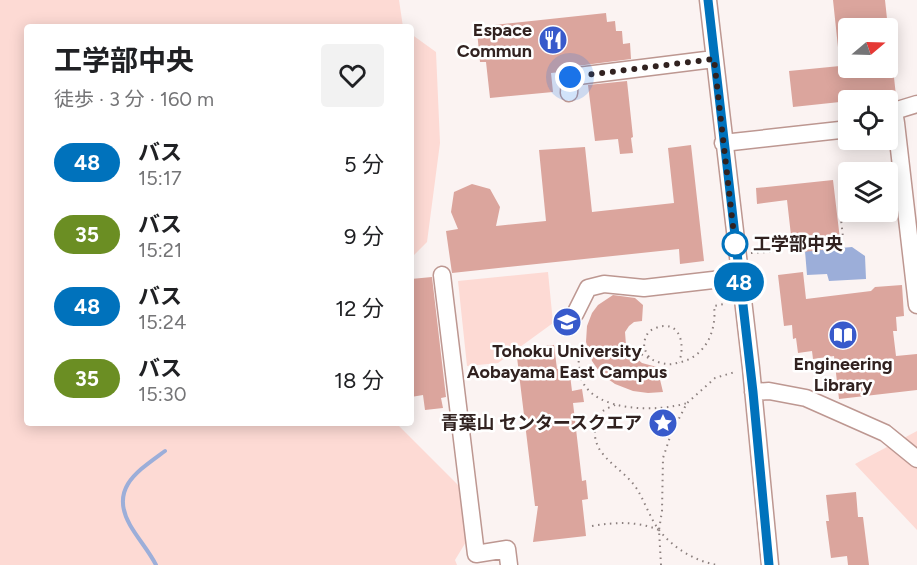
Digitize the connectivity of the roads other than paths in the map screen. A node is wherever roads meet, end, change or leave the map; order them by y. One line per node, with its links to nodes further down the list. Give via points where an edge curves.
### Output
1 (708, 0): 2 (street)
2 (714, 59): 3 (street, via 570,77); 7 (street)
3 (569, 93)
4 (917, 104): 5 (street)
5 (898, 110)
6 (838, 130): 7 (street)
7 (723, 143): 10 (street)
8 (896, 150): 11 (street)
9 (442, 275): 15 (street, via 476,554 507,549)
10 (739, 277): 12 (street, via 644,288 604,284 588,288); 13 (street)
11 (917, 305)
12 (575, 314)
13 (753, 392): 14 (street, via 806,398 885,433); 16 (street)
14 (917, 459)
15 (509, 565)
16 (770, 565)

